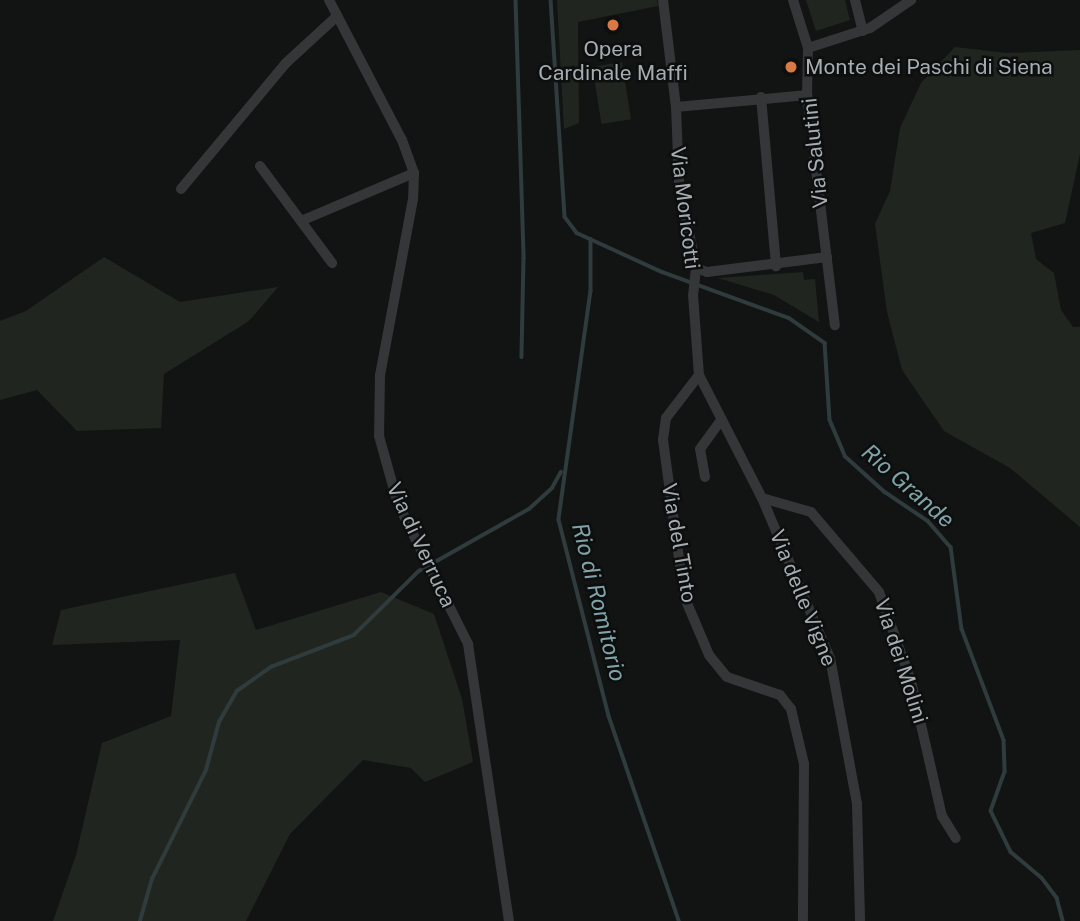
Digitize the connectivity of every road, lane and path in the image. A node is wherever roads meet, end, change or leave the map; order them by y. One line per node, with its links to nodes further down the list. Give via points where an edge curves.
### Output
1 (329, 0): 7 (street, Via di Verruca)
2 (340, 0): 7 (street)
3 (663, 0): 12 (street, Via Moricotti)
4 (793, 0): 9 (street, Via Salutini)
5 (855, 0): 8 (street)
6 (911, 0): 8 (street)
7 (336, 17): 14 (street, Via di Verruca, via 402,140); 15 (street, via 286,63)
8 (863, 30): 9 (street)
9 (808, 48): 10 (street, Via Salutini)
10 (807, 95): 11 (street); 17 (street, Via Salutini)
11 (761, 97): 12 (street); 19 (street)
12 (676, 107): 20 (street, Via Moricotti, via 679,182)
13 (260, 166): 16 (street)
14 (414, 173): 16 (street); 27 (street, Via di Verruca, via 380,374 378,419 388,476 468,645)
15 (181, 189)
16 (301, 221): 18 (street)
17 (827, 257): 19 (street); 21 (street, Via Salutini)
18 (332, 263)
19 (776, 266): 20 (street)
20 (696, 271): 22 (street, Via Moricotti, via 693,292)
21 (835, 324)
22 (699, 375): 23 (street, Via delle Vigne); 28 (street, Via del Tinto, via 666,418 663,440 684,596 709,654 727,677 780,695 791,709 804,764)
23 (722, 419): 24 (street, via 699,449); 25 (street, Via delle Vigne)
24 (705, 477)
25 (762, 498): 26 (street, Via dei Molini, via 811,512 879,592 911,681 942,816); 29 (street, Via delle Vigne, via 818,625 838,688 857,804)
26 (956, 838)
27 (509, 921)
28 (803, 921)
29 (860, 921)

